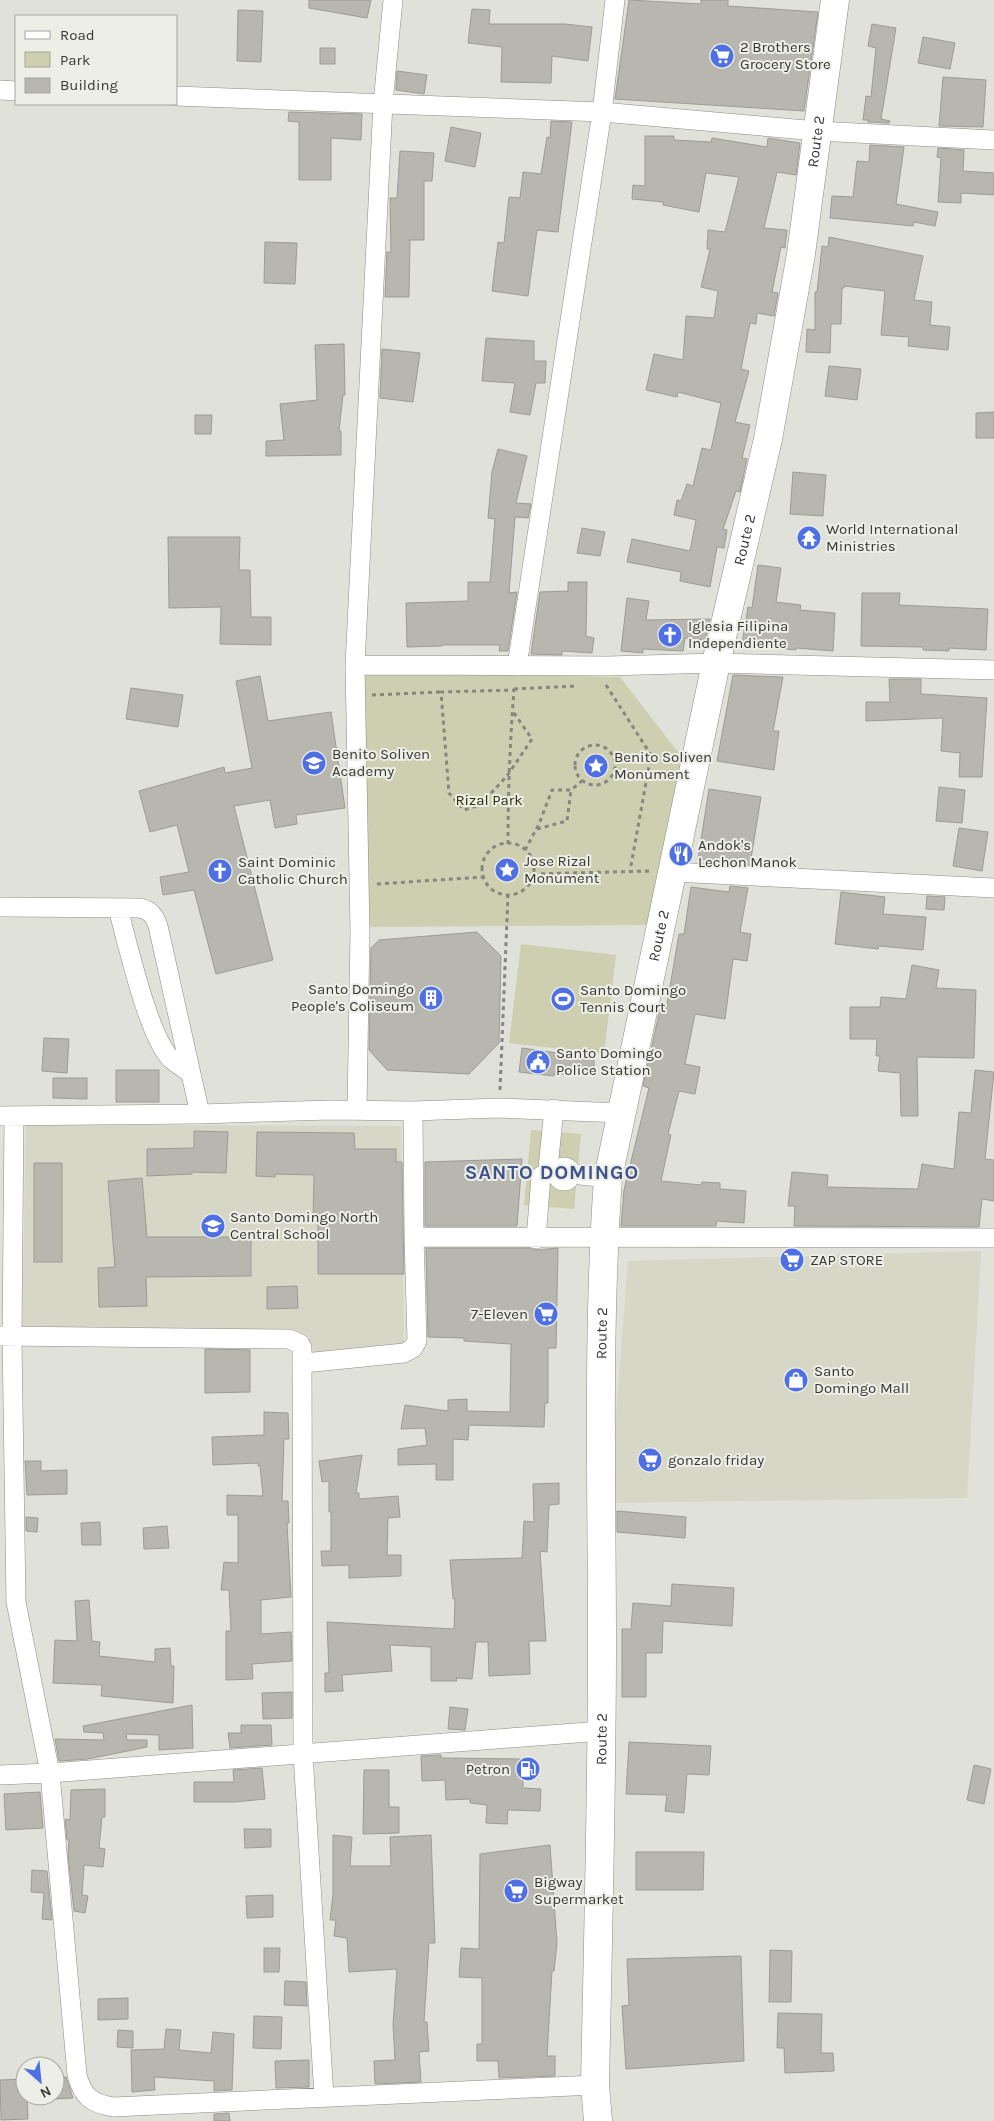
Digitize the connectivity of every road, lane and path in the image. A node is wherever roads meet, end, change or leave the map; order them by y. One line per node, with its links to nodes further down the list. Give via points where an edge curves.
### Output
1 (393, 0): 7 (street)
2 (615, 0): 8 (street)
3 (835, 0): 9 (highway, Route 2)
4 (0, 90): 5 (street)
5 (15, 91)
6 (178, 96): 7 (street)
7 (383, 104): 8 (street); 12 (street)
8 (602, 112): 9 (street); 13 (street)
9 (817, 131): 10 (street); 11 (highway, Route 2, via 801,254 768,439)
10 (994, 140)
11 (716, 662): 13 (street); 14 (street); 25 (highway, Route 2)
12 (355, 665): 13 (street); 42 (street, via 360,932)
13 (517, 666): 17 (path)
14 (994, 670)
15 (597, 685): 23 (path, via 606,685 651,755)
16 (578, 686): 17 (path)
17 (514, 690): 18 (path); 20 (path)
18 (442, 692): 19 (path); 22 (path, via 449,793 464,810 480,805)
19 (368, 695)
20 (512, 710): 22 (path); 22 (path, via 532,739)
21 (614, 769): 23 (path); 24 (path, via 608,781 602,784); 24 (path, via 610,752 592,746 581,751 576,763)
22 (508, 776): 28 (path)
23 (647, 777): 25 (path); 30 (path)
24 (583, 780): 26 (path)
25 (691, 781): 31 (highway, Route 2)
26 (571, 790): 27 (path, via 552,790); 27 (path, via 566,821)
27 (536, 830): 29 (path)
28 (508, 844): 29 (path); 33 (path, via 500,845 487,854 483,861)
29 (525, 850): 32 (path, via 534,865)
30 (630, 871): 31 (path); 32 (path)
31 (672, 872): 35 (street); 45 (highway, Route 2)
32 (534, 874): 36 (path, via 524,889)
33 (483, 877): 34 (path); 36 (path, via 493,890)
34 (368, 885)
35 (994, 888)
36 (508, 895): 40 (path)
37 (0, 907): 38 (street)
38 (118, 909): 39 (street, via 159,1041 171,1059); 39 (street, via 140,908 154,915)
39 (190, 1073): 44 (street)
40 (500, 1108): 41 (street); 43 (street)
41 (550, 1109): 45 (street); 47 (street)
42 (357, 1110): 43 (street); 44 (street)
43 (413, 1111): 49 (street)
44 (200, 1114): 46 (street)
45 (620, 1114): 48 (highway, Route 2)
46 (7, 1116): 53 (street)
47 (551, 1173): 48 (street); 50 (street)
48 (608, 1178): 52 (highway, Route 2)
49 (414, 1237): 50 (street); 54 (street, via 416,1341 413,1348 404,1353)
50 (539, 1238): 52 (street)
51 (994, 1238): 52 (street)
52 (604, 1239): 55 (highway, Route 2)
53 (6, 1337): 54 (street, via 289,1339 300,1344); 57 (street, via 16,1602)
54 (304, 1363): 56 (street)
55 (602, 1731): 56 (street); 59 (highway, Route 2)
56 (303, 1754): 57 (street); 60 (street)
57 (50, 1773): 58 (street); 60 (street, via 77,2075 88,2098 100,2105 113,2107)
58 (0, 1775)
59 (595, 2085): 60 (street); 61 (highway, Route 2)
60 (324, 2097)
61 (598, 2121)

